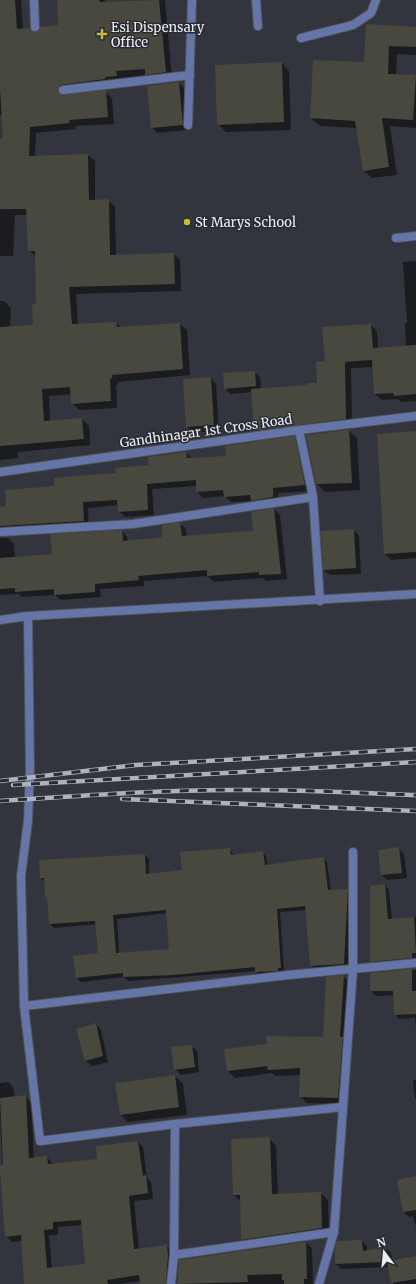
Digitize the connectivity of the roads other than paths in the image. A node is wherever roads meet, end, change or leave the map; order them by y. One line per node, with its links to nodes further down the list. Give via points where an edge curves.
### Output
1 (34, 0): 6 (street)
2 (192, 0): 8 (street)
3 (256, 0): 5 (street)
4 (376, 0): 7 (street, via 371,13 353,25)
5 (258, 26)
6 (35, 27)
7 (301, 38)
8 (190, 75): 9 (street); 10 (street)
9 (63, 90)
10 (188, 125)
11 (416, 236): 12 (street)
12 (396, 238)
13 (416, 416): 14 (street, Gandhinagar 1st Cross Road)
14 (299, 430): 15 (street, Gandhinagar 1st Cross Road); 16 (street)
15 (0, 472)
16 (313, 497): 17 (street, via 133,524); 19 (street)
17 (0, 532)
18 (416, 594): 19 (street)
19 (320, 601): 20 (street)
20 (28, 616): 21 (street); 25 (street, via 30,770 28,820 21,876)
21 (0, 620)
22 (352, 852): 24 (street)
23 (416, 963): 24 (street)
24 (353, 969): 25 (street); 26 (street)
25 (24, 1006): 27 (street, via 40,1141)
26 (343, 1108): 27 (street); 28 (street)
27 (175, 1124): 29 (street)
28 (334, 1232): 29 (street); 31 (street)
29 (174, 1255): 30 (street)
30 (171, 1284)
31 (319, 1284)

